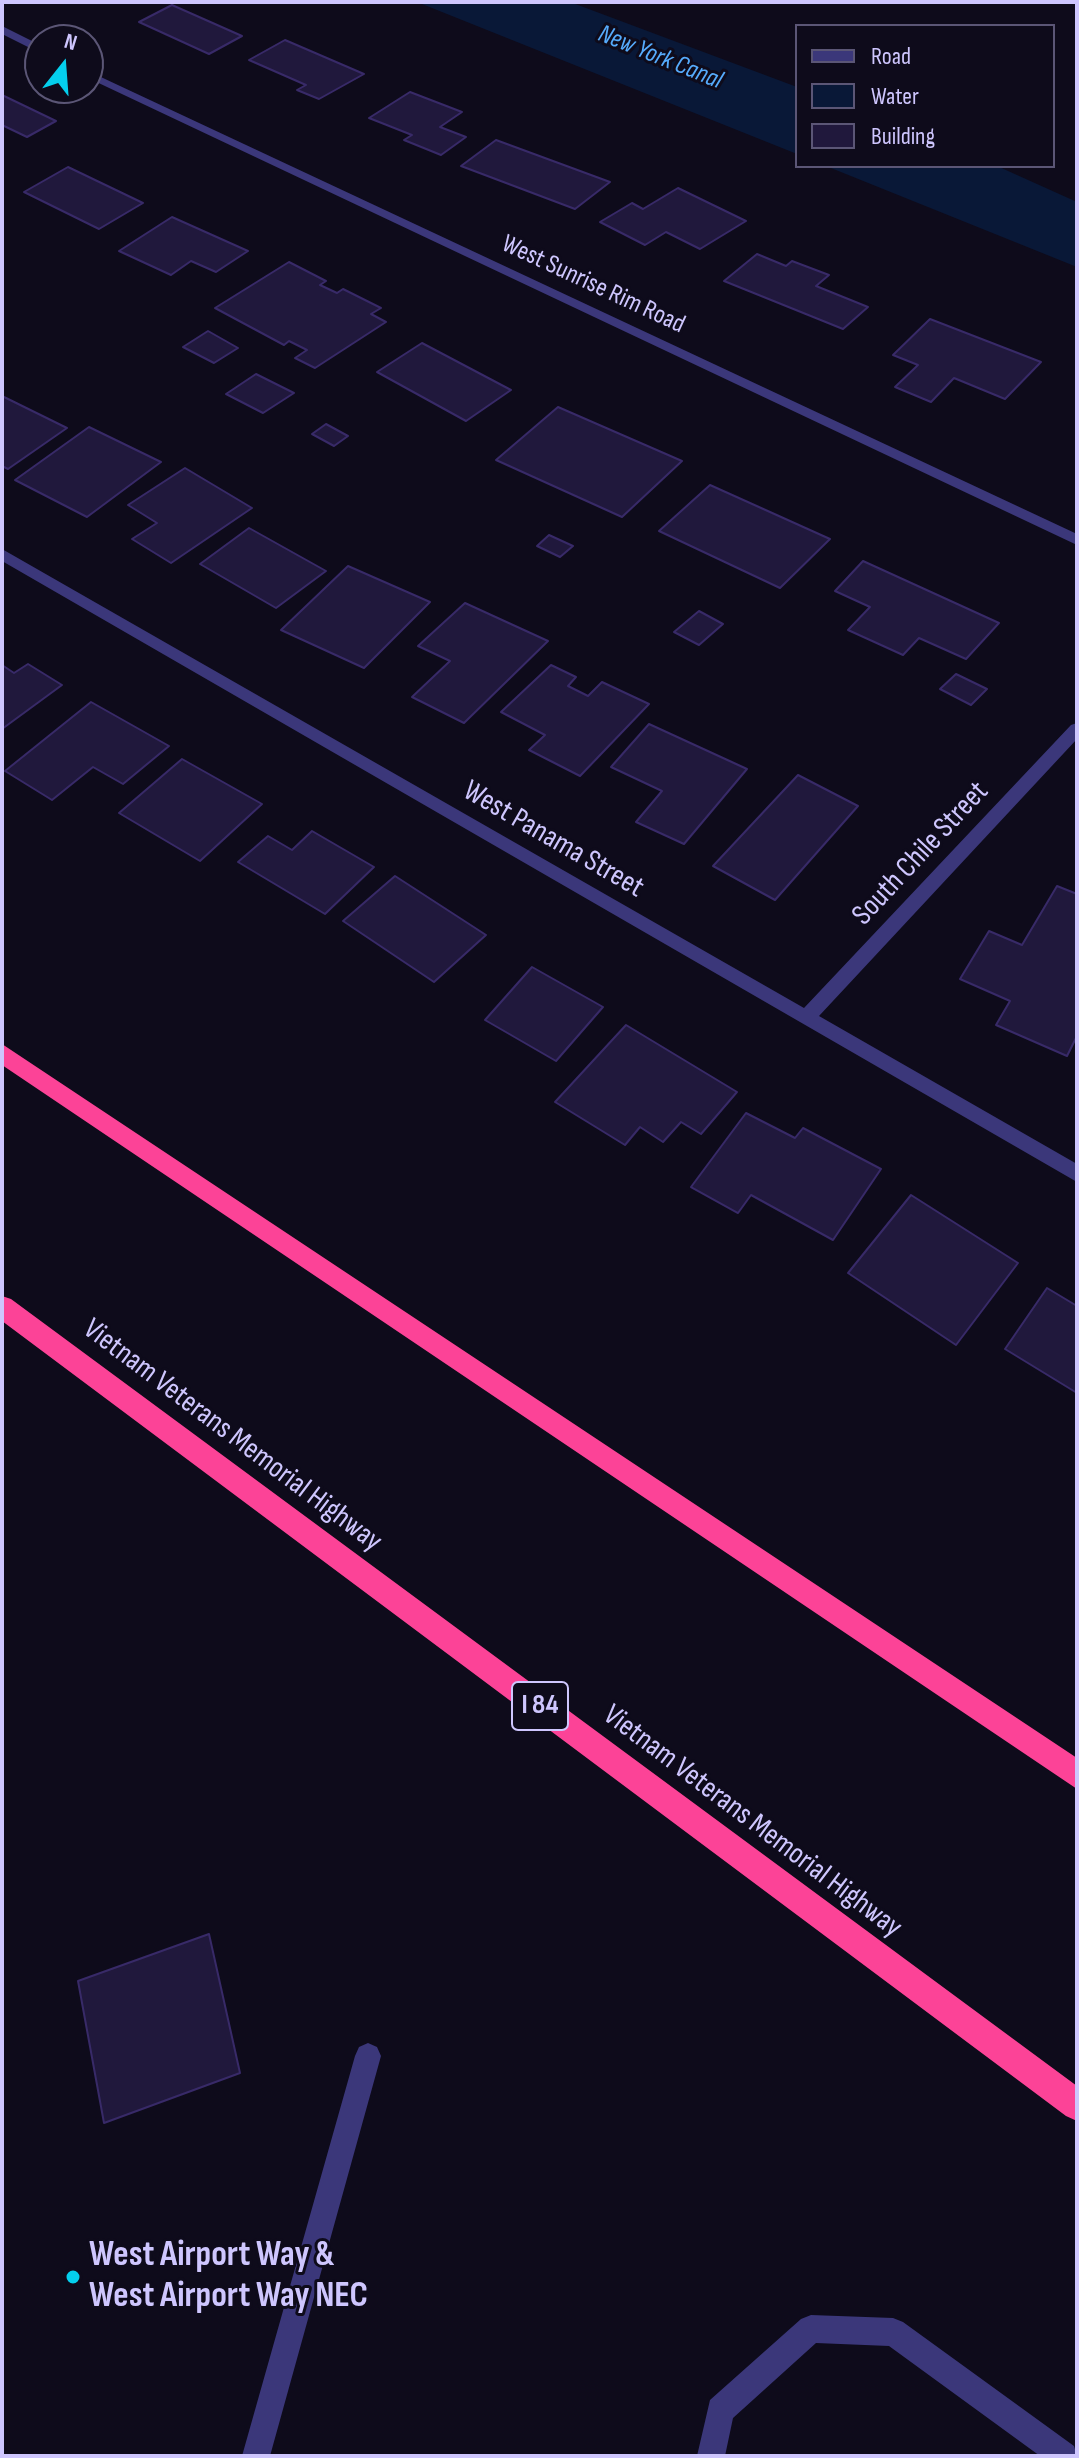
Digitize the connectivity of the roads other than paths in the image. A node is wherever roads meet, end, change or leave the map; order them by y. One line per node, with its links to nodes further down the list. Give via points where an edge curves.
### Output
1 (2, 29): 2 (street)
2 (24, 41)
3 (104, 82): 4 (street, West Sunrise Rim Road)
4 (1077, 540)
5 (2, 554): 7 (street, West Panama Street)
6 (1077, 729): 7 (street, South Chile Street)
7 (806, 1018): 9 (street, West Panama Street)
8 (2, 1053): 11 (highway)
9 (1077, 1174)
10 (2, 1307): 13 (highway, Vietnam Veterans Memorial Highway / I 84)
11 (1077, 1775)
12 (368, 2056): 14 (street)
13 (1077, 2105)
14 (256, 2456)
15 (711, 2456): 16 (street, via 720,2410 811,2329 893,2332)
16 (1064, 2456)

